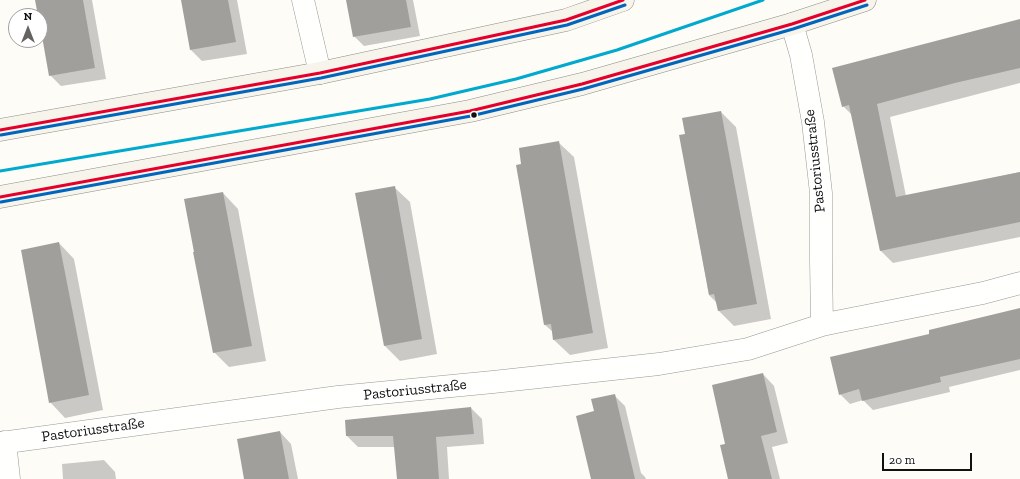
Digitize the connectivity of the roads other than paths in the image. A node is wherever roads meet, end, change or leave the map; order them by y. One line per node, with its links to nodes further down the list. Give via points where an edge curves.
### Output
1 (303, 0): 5 (street)
2 (623, 0): 5 (main road, via 566,20)
3 (865, 0): 4 (main road)
4 (792, 24): 7 (main road, via 582,84 470,111); 9 (street, Pastoriusstraße, via 801,56 813,122 821,193)
5 (320, 72): 6 (main road)
6 (0, 130)
7 (0, 197)
8 (1020, 283): 9 (street, Pastoriusstraße, via 983,293)
9 (822, 325): 10 (street, Pastoriusstraße, via 748,349 659,364 338,397)
10 (2, 442): 11 (street, Pastoriusstraße)
11 (9, 479)

